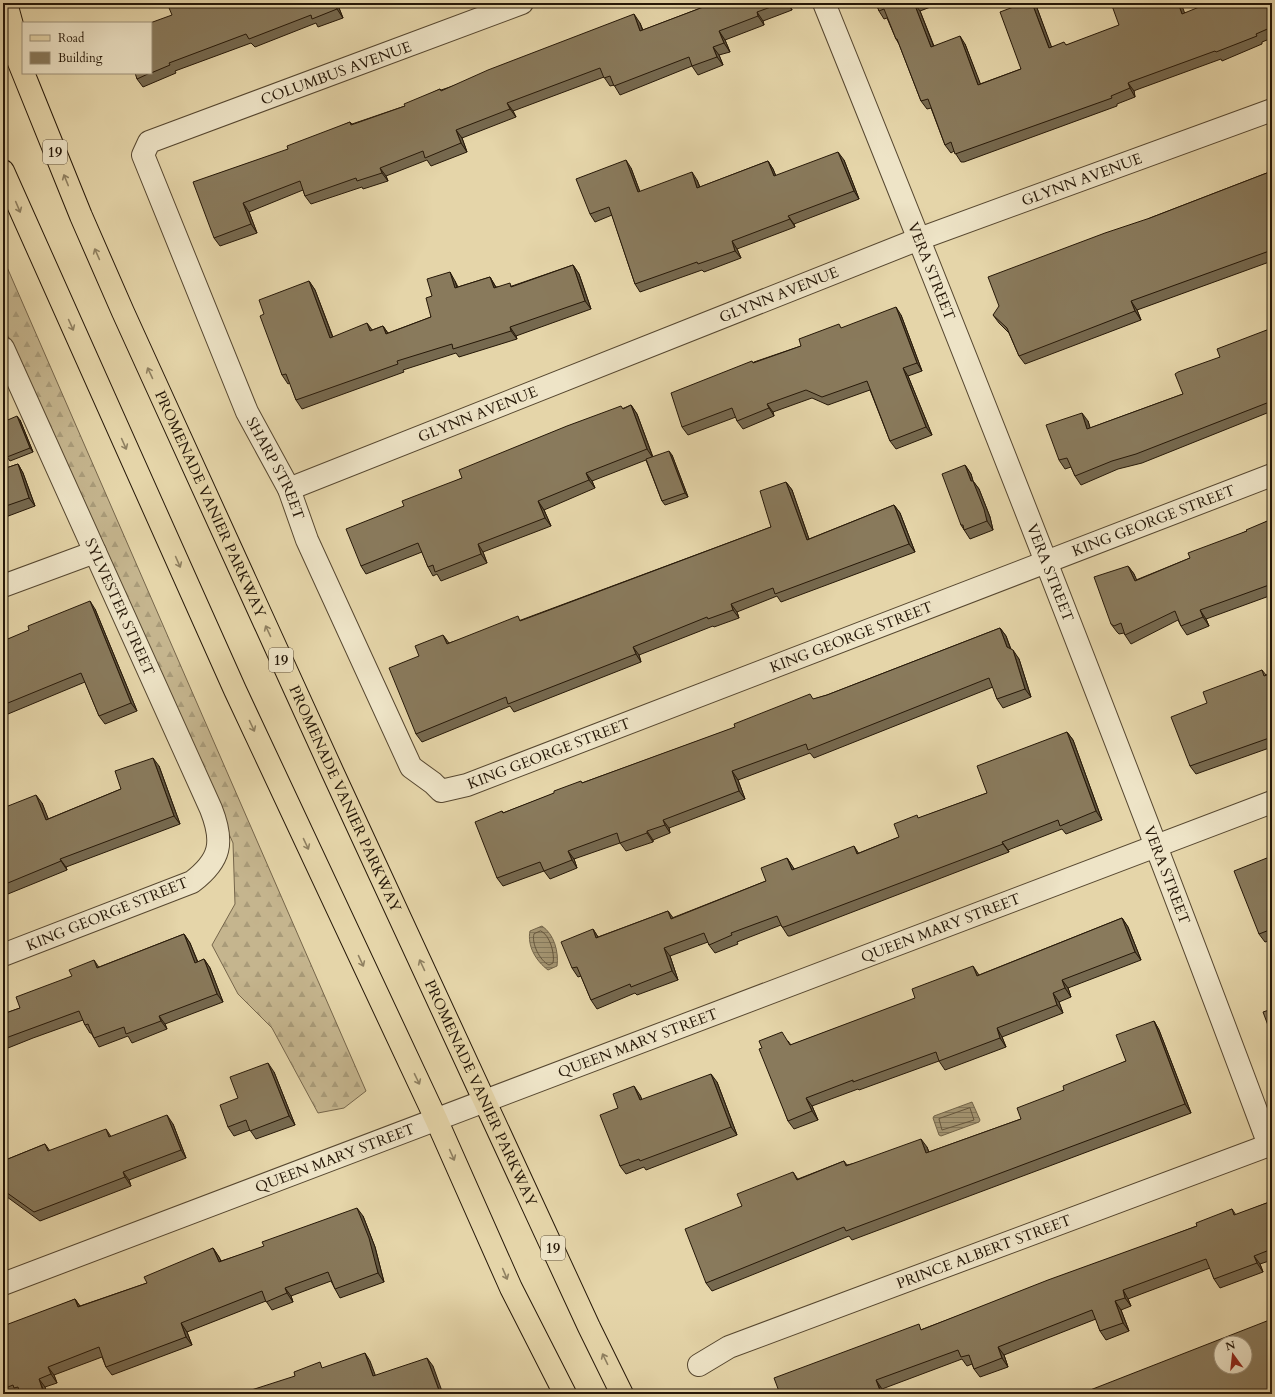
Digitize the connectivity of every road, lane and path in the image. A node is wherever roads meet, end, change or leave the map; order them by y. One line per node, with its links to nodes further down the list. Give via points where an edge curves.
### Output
1 (6, 3): 5 (main road)
2 (522, 3): 9 (street, COLUMBUS AVENUE)
3 (824, 3): 11 (street, VERA STREET)
4 (3, 23): 6 (main road, PROMENADE VANIER PARKWAY / 19)
5 (22, 62)
6 (22, 69)
7 (27, 81): 23 (main road, PROMENADE VANIER PARKWAY / 19, one-way to 7, via 123,312 80,216)
8 (1272, 110): 11 (street, GLYNN AVENUE)
9 (149, 142): 14 (street, SHARP STREET, via 143,155 247,412)
10 (3, 170): 24 (main road, one-way to 24, via 232,683)
11 (920, 239): 14 (street, GLYNN AVENUE); 16 (street, VERA STREET)
12 (3, 348): 15 (street, SYLVESTER STREET)
13 (1272, 475): 16 (street, KING GEORGE STREET)
14 (289, 489): 18 (street, SHARP STREET, via 307,540 411,767)
15 (94, 552): 17 (street); 21 (street, SYLVESTER STREET, via 216,821 218,848)
16 (1046, 562): 18 (street, KING GEORGE STREET, via 467,785 441,792); 20 (street, VERA STREET)
17 (3, 586)
18 (433, 783)
19 (1272, 802): 20 (street, QUEEN MARY STREET)
20 (1157, 845): 23 (street, QUEEN MARY STREET); 25 (street, VERA STREET)
21 (209, 868): 22 (street, KING GEORGE STREET, via 192,882)
22 (3, 955)
23 (486, 1102): 24 (street, QUEEN MARY STREET); 29 (main road, PROMENADE VANIER PARKWAY / 19, one-way to 23)
24 (436, 1119): 26 (street, QUEEN MARY STREET); 28 (main road, one-way to 28, via 511,1288)
25 (1271, 1144): 27 (street, PRINCE ALBERT STREET, via 729,1347)
26 (3, 1284)
27 (699, 1365)
28 (565, 1394)
29 (622, 1394)

